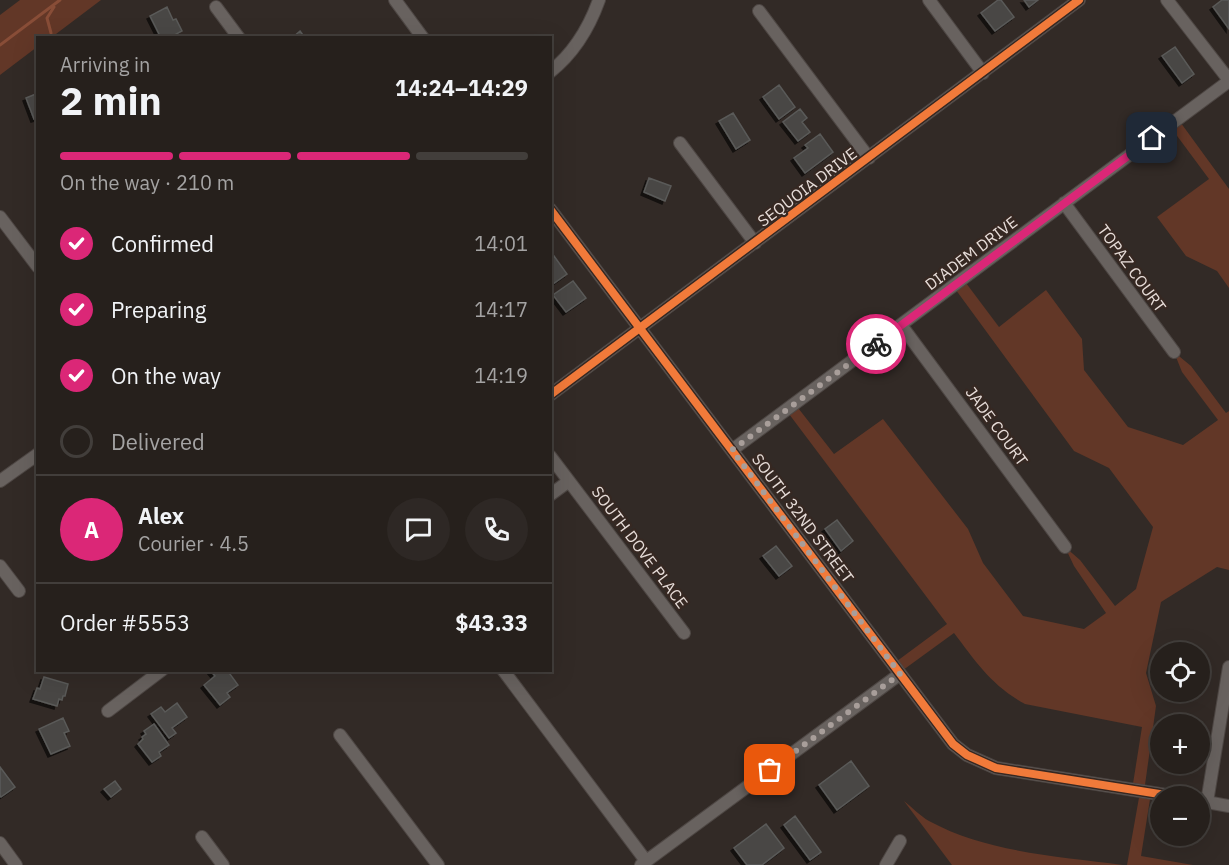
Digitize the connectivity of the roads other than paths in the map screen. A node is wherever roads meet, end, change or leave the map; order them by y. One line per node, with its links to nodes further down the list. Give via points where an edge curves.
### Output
1 (395, 0): 9 (street)
2 (599, 0): 10 (street, via 572,51)
3 (929, 0): 11 (street)
4 (1079, 0): 11 (street, SEQUOIA DRIVE)
5 (1167, 0): 12 (street)
6 (216, 7): 8 (street)
7 (759, 11): 14 (street)
8 (237, 36)
9 (422, 36)
10 (552, 70)
11 (983, 73): 14 (street, SEQUOIA DRIVE)
12 (1229, 80): 15 (street, DIADEM DRIVE)
13 (680, 143): 18 (street)
14 (869, 158): 18 (street, SEQUOIA DRIVE)
15 (1064, 203): 20 (street, DIADEM DRIVE); 22 (street, TOPAZ COURT)
16 (552, 212): 21 (street, SOUTH 32ND STREET)
17 (0, 217): 19 (street)
18 (755, 243): 21 (street, SEQUOIA DRIVE)
19 (36, 264)
20 (901, 325): 24 (street, DIADEM DRIVE); 30 (street, JADE COURT)
21 (640, 328): 23 (street, SEQUOIA DRIVE); 24 (street, SOUTH 32ND STREET)
22 (1174, 352)
23 (552, 394)
24 (732, 450): 37 (street, SOUTH 32ND STREET)
25 (36, 455): 27 (street)
26 (552, 459): 28 (street, SOUTH DOVE PLACE)
27 (2, 475)
28 (569, 481): 29 (street); 33 (street, SOUTH DOVE PLACE)
29 (552, 494)
30 (1065, 547)
31 (0, 566): 32 (street)
32 (19, 591)
33 (684, 633)
34 (1229, 667): 40 (street)
35 (159, 672): 38 (street)
36 (503, 672): 47 (street)
37 (900, 674): 41 (street, SOUTH 32ND STREET, via 953,744 982,763); 47 (street)
38 (108, 711)
39 (340, 735): 50 (street)
40 (1207, 786)
41 (1150, 792)
42 (1210, 803): 43 (street)
43 (1229, 806)
44 (202, 837): 49 (street)
45 (900, 841): 51 (street)
46 (0, 843): 48 (street)
47 (644, 863)
48 (16, 865)
49 (222, 865)
50 (438, 865)
51 (886, 865)

